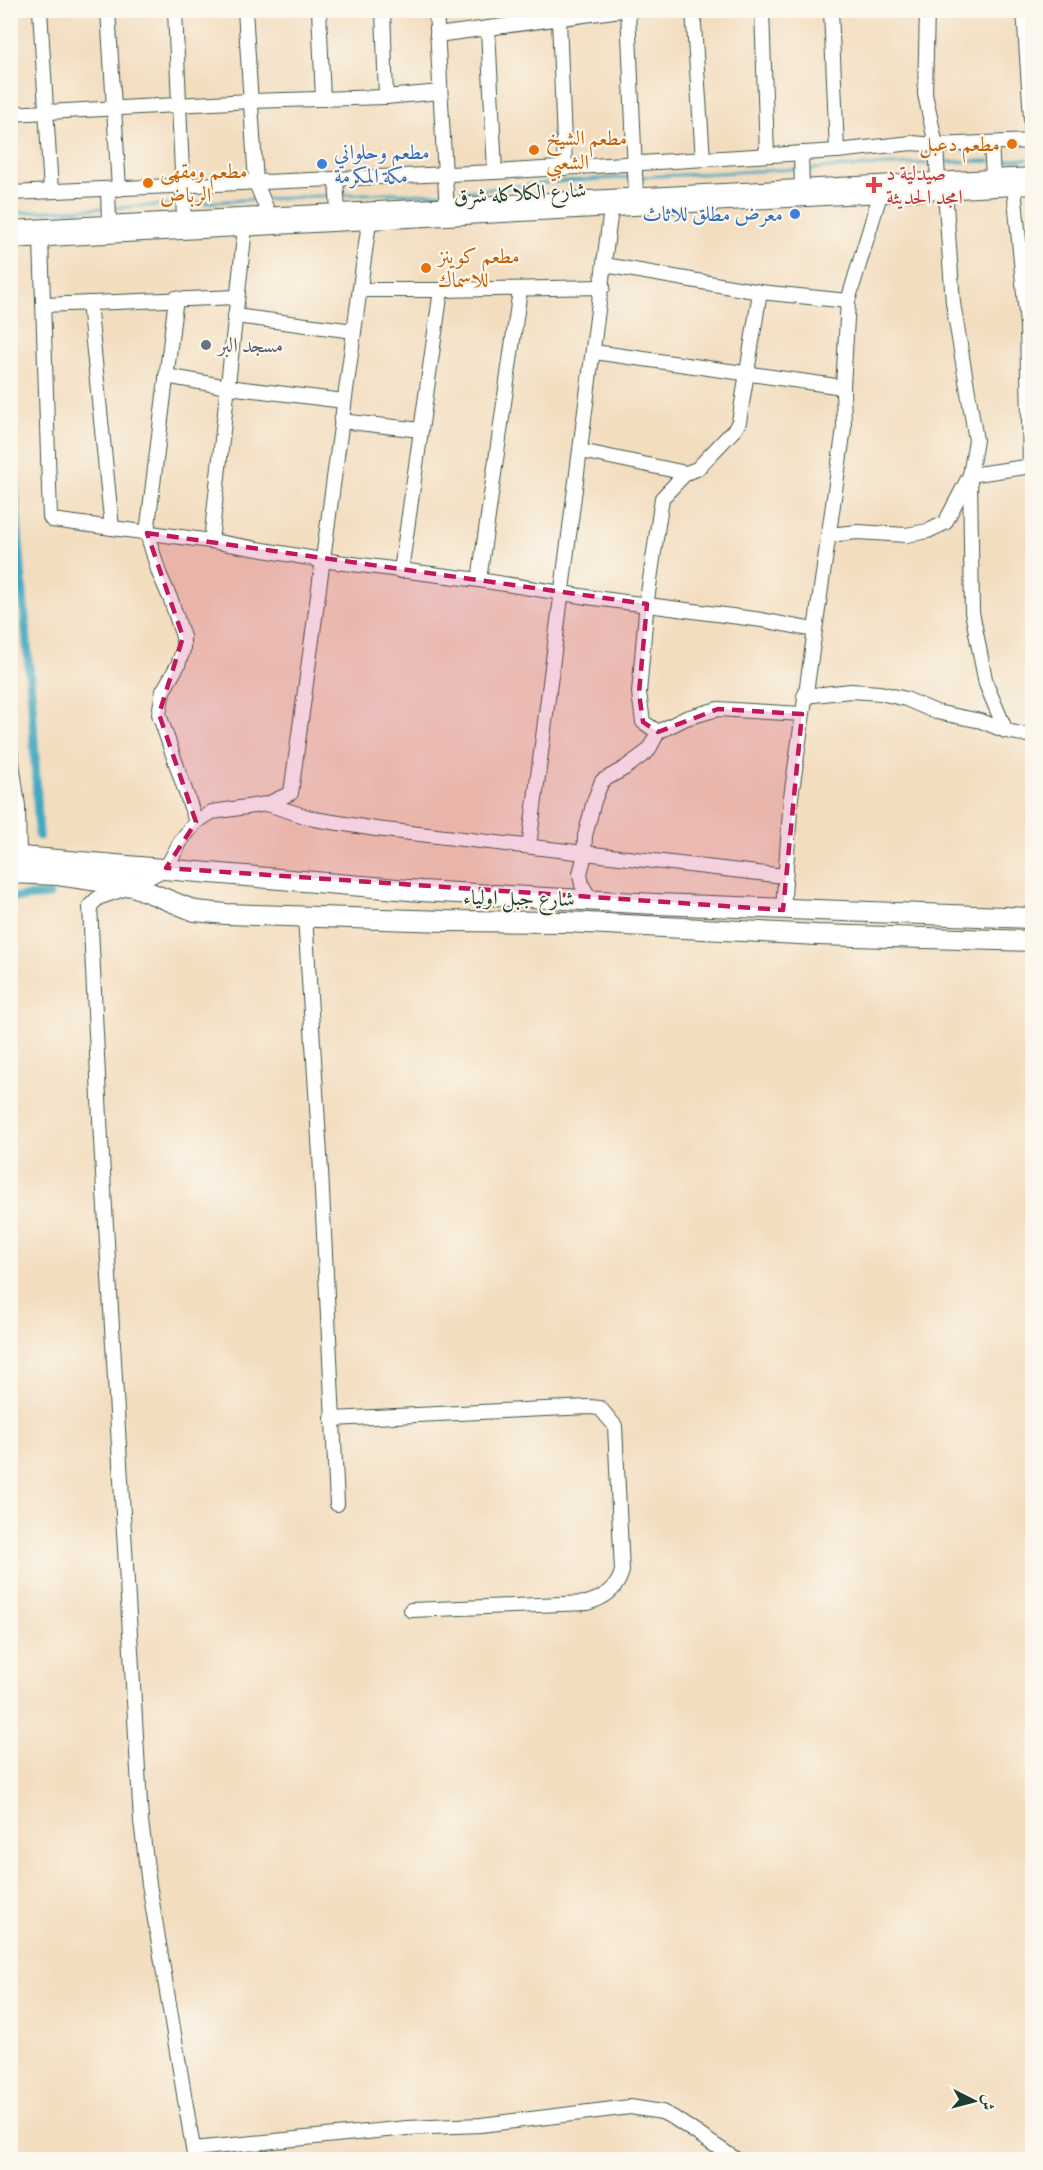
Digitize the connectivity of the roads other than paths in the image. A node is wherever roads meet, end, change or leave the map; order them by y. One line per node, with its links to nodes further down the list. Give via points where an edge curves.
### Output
1 (40, 10): 26 (street)
2 (108, 10): 25 (street)
3 (175, 10): 24 (street)
4 (245, 10): 23 (street)
5 (319, 10): 22 (street)
6 (383, 10): 21 (street)
7 (436, 10): 19 (street)
8 (621, 10): 15 (street)
9 (628, 10): 36 (street)
10 (693, 10): 35 (street)
11 (762, 10): 34 (street)
12 (831, 10): 32 (street)
13 (927, 10): 31 (street, via 925,94)
14 (1024, 10): 28 (street)
15 (586, 13): 17 (street)
16 (520, 17): 17 (street); 18 (street)
17 (559, 19): 37 (street)
18 (488, 28): 19 (street); 38 (street)
19 (437, 35): 20 (street)
20 (440, 92): 21 (street); 39 (street)
21 (387, 97): 22 (street)
22 (323, 99): 23 (street)
23 (249, 101): 24 (street); 43 (street)
24 (179, 105): 25 (street); 45 (street)
25 (114, 108): 26 (street); 49 (street)
26 (45, 112): 27 (street); 50 (street)
27 (10, 114)
28 (1032, 134)
29 (1032, 141): 30 (street)
30 (992, 143): 31 (street); 41 (street)
31 (936, 145): 32 (street, via 912,143); 44 (street)
32 (837, 151): 33 (street)
33 (801, 153): 34 (street); 46 (street)
34 (767, 155): 35 (street)
35 (702, 159): 36 (street)
36 (634, 162): 37 (street); 52 (street)
37 (565, 168): 38 (street)
38 (495, 172): 39 (street)
39 (444, 174): 42 (street); 56 (street)
40 (1032, 175): 41 (street, شارع الكلاكله شرق)
41 (993, 177): 44 (street, شارع الكلاكله شرق)
42 (336, 179): 43 (street); 55 (street)
43 (256, 183): 45 (street); 57 (street)
44 (941, 185): 46 (street, شارع الكلاكله شرق); 48 (street, شارع الكلاكله شرق); 53 (street, شارع الكلاكله شرق); 89 (street, via 953,303 975,429)
45 (182, 186): 49 (street); 58 (street)
46 (802, 186): 52 (street, شارع الكلاكله شرق)
47 (1032, 187): 48 (street, شارع الكلاكله شرق)
48 (1014, 188): 87 (street, via 1026,325)
49 (113, 189): 50 (street); 60 (street)
50 (51, 191): 51 (street)
51 (10, 193)
52 (636, 195): 56 (street, شارع الكلاكله شرق)
53 (880, 195): 54 (street, شارع الكلاكله شرق); 73 (street)
54 (611, 209): 56 (street, شارع الكلاكله شرق); 65 (street)
55 (338, 211): 56 (street, شارع الكلاكله شرق); 57 (street, شارع الكلاكله شرق)
56 (447, 212): 59 (street, شارع الكلاكله شرق)
57 (269, 214): 58 (street, شارع الكلاكله شرق)
58 (184, 219): 60 (street, شارع الكلاكله شرق)
59 (369, 222): 62 (street, شارع الكلاكله شرق); 67 (street)
60 (109, 223): 61 (street, شارع الكلاكله شرق)
61 (10, 228)
62 (245, 228): 63 (street, شارع الكلاكله شرق); 71 (street)
63 (41, 239): 64 (street, شارع الكلاكله شرق); 75 (street)
64 (10, 241)
65 (605, 265): 66 (street); 70 (street)
66 (603, 287): 69 (street); 78 (street)
67 (360, 290): 68 (street); 77 (street)
68 (441, 290): 69 (street); 85 (street)
69 (520, 290): 96 (street)
70 (760, 292): 73 (street); 79 (street)
71 (237, 297): 72 (street); 76 (street)
72 (176, 298): 74 (street); 80 (street)
73 (848, 301): 82 (street)
74 (89, 303): 75 (street); 90 (street)
75 (43, 305): 90 (street, via 50,517)
76 (235, 316): 77 (street); 81 (street)
77 (354, 331): 83 (street)
78 (594, 352): 79 (street); 86 (street)
79 (747, 374): 82 (street); 88 (street, via 735,429 697,469)
80 (166, 376): 81 (street); 91 (street)
81 (228, 387): 83 (street); 93 (street)
82 (843, 387): 92 (street, via 844,428)
83 (344, 401): 84 (street)
84 (341, 421): 85 (street); 94 (street)
85 (421, 430): 95 (street)
86 (581, 451): 88 (street); 97 (street)
87 (1031, 466): 89 (street)
88 (686, 473): 98 (street, via 662,498)
89 (970, 475): 92 (street, via 945,523 928,531 906,535); 102 (street, via 972,612 986,684)
90 (112, 528): 91 (street)
91 (147, 533): 93 (street); 107 (street, via 183,637 183,650 164,691 159,714)
92 (828, 535): 99 (street)
93 (211, 541): 94 (street)
94 (321, 560): 95 (street); 106 (street, via 291,793)
95 (401, 571): 96 (street)
96 (479, 580): 97 (street)
97 (562, 593): 98 (street); 108 (street)
98 (647, 604): 99 (street); 103 (street, via 639,693 643,722)
99 (814, 630): 100 (street)
100 (804, 696): 101 (street); 102 (street, via 851,690 880,693)
101 (802, 714): 103 (street, via 718,709 686,718); 112 (street)
102 (1006, 731): 104 (street)
103 (658, 732): 109 (street, via 648,751 602,781)
104 (1032, 736)
105 (11, 751): 110 (street, via 18,806)
106 (267, 804): 107 (street, via 212,812); 108 (street, via 314,819 376,830)
107 (196, 822): 111 (street)
108 (529, 846): 109 (street)
109 (584, 852): 112 (street); 114 (street, via 580,874)
110 (14, 862): 111 (highway, شارع جبل اولياء); 113 (highway, شارع جبل اولياء, via 58,875)
111 (166, 868): 113 (street); 114 (highway, شارع جبل اولياء, via 421,891)
112 (784, 876): 115 (street)
113 (134, 886): 116 (highway, شارع جبل اولياء, via 195,911); 122 (street, via 98,898 90,906 90,916 141,1821)
114 (591, 900): 115 (highway, شارع جبل اولياء)
115 (783, 910): 117 (highway, شارع جبل اولياء)
116 (305, 916): 118 (highway, شارع جبل اولياء, via 567,922); 119 (street)
117 (1032, 918)
118 (1032, 941)
119 (332, 1419): 120 (street); 121 (street, via 589,1407 600,1408 615,1426 622,1572 607,1595 587,1603)
120 (337, 1504)
121 (411, 1610)
122 (194, 2154): 123 (street, via 407,2128 481,2125 630,2107 662,2112)
123 (737, 2160)

